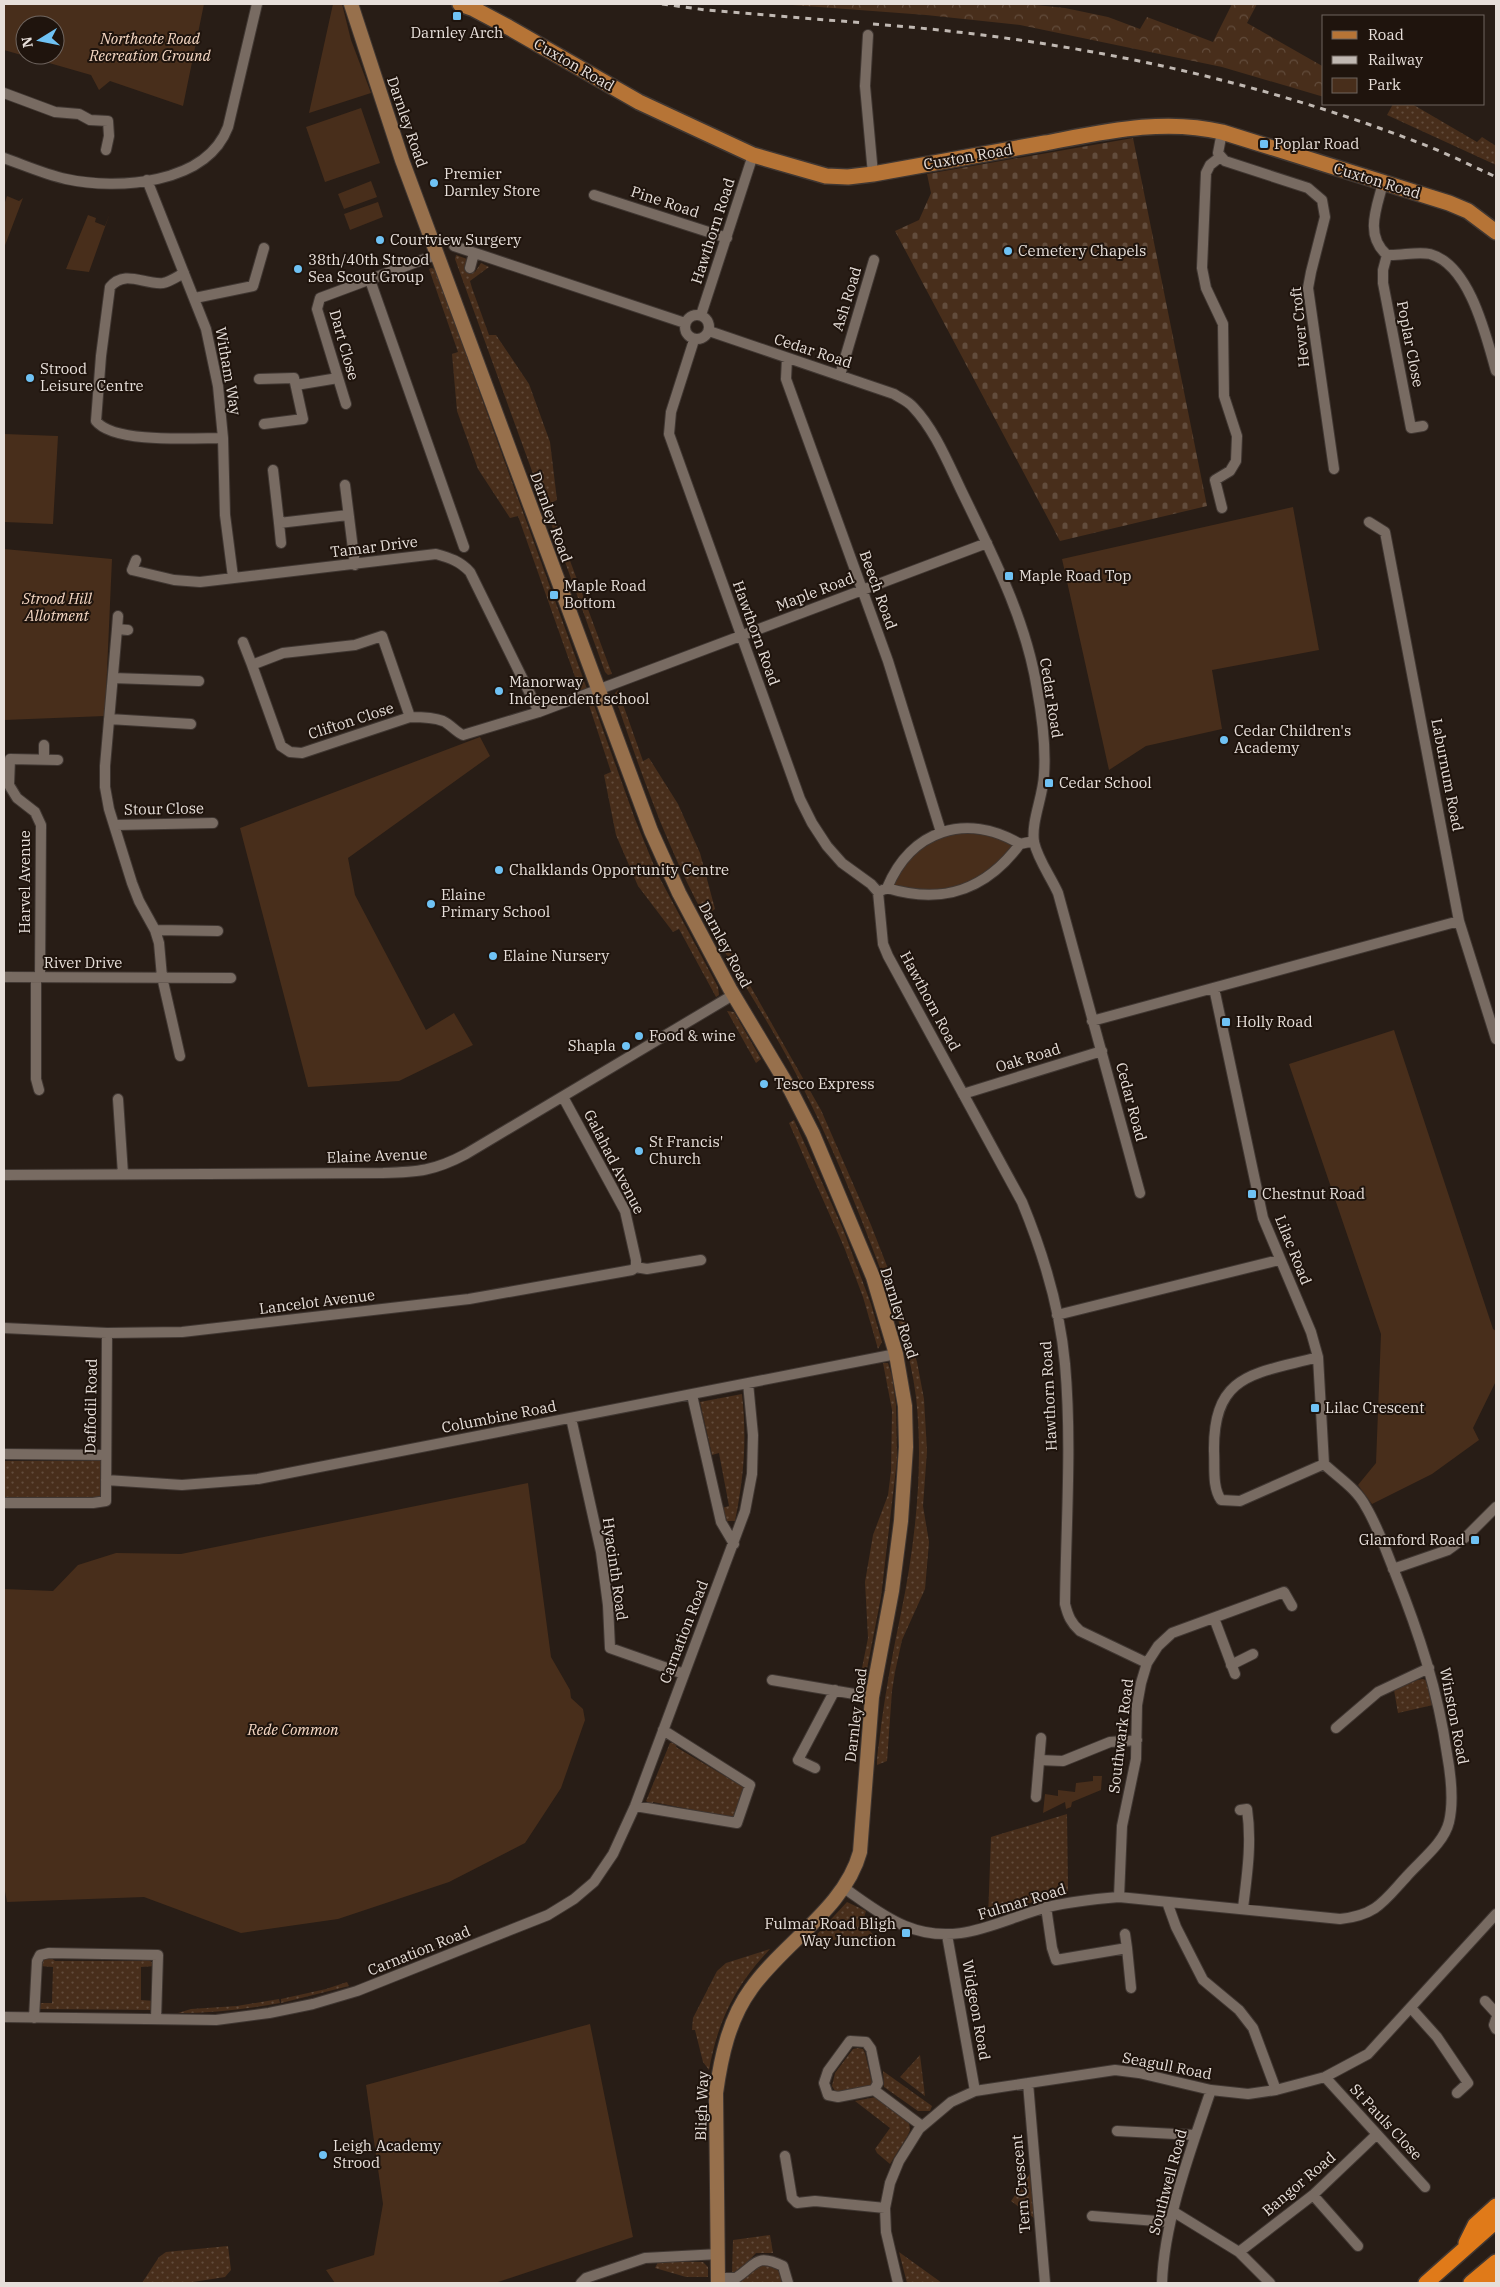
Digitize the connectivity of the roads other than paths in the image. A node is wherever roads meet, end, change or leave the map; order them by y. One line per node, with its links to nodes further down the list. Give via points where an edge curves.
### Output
1 (257, 4): 12 (street, via 224,136 207,158 197,165)
2 (351, 4): 20 (street, Darnley Road, via 402,160)
3 (460, 4): 8 (main road, Cuxton Road, via 508,27 640,102)
4 (868, 36): 11 (street, via 866,94)
5 (4, 93): 7 (street, via 55,112 108,121 110,136)
6 (1222, 132): 9 (street, via 1218,146); 11 (main road, Cuxton Road, via 1196,126 1156,126); 13 (main road, Cuxton Road)
7 (106, 150)
8 (752, 155): 11 (main road, Cuxton Road, via 826,176); 16 (street, Hawthorn Road)
9 (1220, 157): 42 (street, Hever Croft, via 1308,188 1322,200 1325,217 1308,288); 44 (street, via 1206,173 1202,257 1205,284 1223,324 1224,396 1238,436 1236,461 1230,471 1215,480)
10 (4, 158): 12 (street, via 79,181 112,184)
11 (873, 174)
12 (147, 180): 24 (street, Witham Way)
13 (1383, 183): 15 (main road, Cuxton Road, via 1468,211); 21 (street, via 1373,229)
14 (594, 195): 16 (street, Pine Road)
15 (1496, 232)
16 (727, 238): 27 (street, Hawthorn Road)
17 (454, 246): 19 (street)
18 (264, 248): 26 (street, via 253,286)
19 (474, 253): 23 (street); 28 (street)
20 (438, 254): 25 (street, Dart Close); 63 (street, Darnley Road)
21 (1387, 254): 32 (street, via 1430,254 1450,265 1476,309); 39 (street, Poplar Close, via 1383,283 1410,428)
22 (874, 260): 33 (street, Ash Road)
23 (470, 268)
24 (184, 273): 26 (street, Witham Way); 40 (street, via 162,283 120,279 108,289 96,421 101,427 140,438)
25 (370, 280): 34 (street, Dart Close, via 320,298 317,309); 50 (street)
26 (195, 298): 40 (street, Witham Way, via 206,329 218,386)
27 (701, 316): 28 (street, via 693,315); 29 (street, via 707,320)
28 (685, 323): 30 (street, via 687,335)
29 (709, 332): 30 (street); 31 (street, Cedar Road)
30 (694, 340): 58 (street, Hawthorn Road, via 671,412 668,434)
31 (786, 358): 33 (street, Cedar Road); 54 (street, Beech Road, via 786,378)
32 (1496, 371)
33 (840, 375): 49 (street, Cedar Road, via 894,394 912,405 943,452)
34 (338, 378): 36 (street); 37 (street, Dart Close)
35 (259, 379): 36 (street, via 294,378)
36 (296, 385): 38 (street, via 303,419)
37 (346, 404)
38 (264, 424)
39 (1423, 426)
40 (223, 438): 53 (street, Witham Way, via 224,515)
41 (274, 470): 47 (street)
42 (1334, 470)
43 (345, 485): 45 (street)
44 (1222, 508)
45 (348, 515): 47 (street); 52 (street)
46 (1369, 522): 78 (street, Laburnum Road, via 1385,532)
47 (279, 523): 48 (street)
48 (281, 543)
49 (986, 543): 54 (street, Maple Road); 75 (street, Cedar Road, via 1019,618 1037,688 1044,775)
50 (464, 547)
51 (136, 560): 53 (street, Tamar Drive, via 132,570 174,580 200,582)
52 (355, 565): 53 (street, Tamar Drive); 64 (street, Tamar Drive, via 436,554 462,563 480,589)
53 (233, 577)
54 (862, 590): 58 (street, Maple Road); 74 (street, Beech Road, via 888,661)
55 (118, 616): 56 (street, Stour Close)
56 (117, 629): 57 (street); 61 (street, Stour Close)
57 (128, 630)
58 (741, 636): 63 (street, Maple Road); 77 (street, Hawthorn Road, via 812,823 842,863)
59 (244, 642): 60 (street)
60 (252, 665): 65 (street, Clifton Close, via 283,653 355,645 382,636); 65 (street, Clifton Close, via 281,746 290,752 302,753)
61 (113, 678): 62 (street); 66 (street, Stour Close)
62 (199, 681)
63 (598, 690): 64 (street, Clifton Close); 86 (street, Darnley Road, via 651,831 679,893)
64 (539, 712): 65 (street, Clifton Close, via 463,735 444,721)
65 (410, 718)
66 (109, 719): 67 (street); 73 (street, Stour Close, via 105,788)
67 (191, 724)
68 (44, 745): 70 (street)
69 (7, 758): 70 (street, Harvel Avenue); 83 (street, Harvel Avenue, via 9,785 17,798 35,812 41,825)
70 (44, 759): 71 (street, Harvel Avenue)
71 (58, 760)
72 (213, 823): 73 (street, Stour Close)
73 (116, 824): 79 (street, Stour Close, via 135,892)
74 (941, 832): 76 (street, via 957,828 990,830); 77 (street, via 913,848)
75 (1034, 841): 76 (street); 87 (street, Cedar Road, via 1058,893)
76 (1020, 844): 77 (street, via 995,872 962,890 924,896)
77 (883, 890): 92 (street, Hawthorn Road, via 883,944)
78 (1459, 921): 85 (street); 88 (street, Laburnum Road)
79 (155, 930): 80 (street); 81 (street, Stour Close)
80 (218, 931)
81 (162, 976): 83 (street, River Drive); 84 (street, River Drive); 90 (street)
82 (4, 977): 83 (street, River Drive)
83 (38, 977): 91 (street, Harvel Avenue, via 36,1079)
84 (231, 978)
85 (1214, 988): 87 (street); 99 (street, Lilac Road, via 1263,1218)
86 (733, 995): 93 (street, Elaine Avenue); 104 (street, Darnley Road, via 813,1134 873,1277)
87 (1092, 1021): 89 (street, Cedar Road)
88 (1496, 1039)
89 (1102, 1051): 92 (street, Oak Road); 97 (street, Cedar Road)
90 (180, 1056)
91 (39, 1090)
92 (963, 1094): 101 (street, Hawthorn Road, via 1038,1241)
93 (563, 1097): 95 (street, Elaine Avenue, via 444,1166 429,1170); 100 (street, Galahad Avenue, via 626,1215 635,1253)
94 (118, 1099): 95 (street)
95 (123, 1174): 96 (street, Elaine Avenue)
96 (4, 1175)
97 (1140, 1192)
98 (701, 1260): 100 (street, Lancelot Avenue, via 645,1270)
99 (1279, 1260): 101 (street); 105 (street, Lilac Road, via 1311,1332)
100 (633, 1269): 103 (street, Lancelot Avenue, via 455,1300 182,1332)
101 (1057, 1315): 120 (street, Hawthorn Road, via 1065,1363 1067,1614 1080,1631)
102 (4, 1328): 103 (street, Lancelot Avenue)
103 (107, 1333): 110 (street, Daffodil Road)
104 (896, 1354): 106 (street, Columbine Road); 125 (street, Darnley Road, via 905,1406 902,1513 892,1591)
105 (1318, 1357): 111 (street, Lilac Road); 111 (street, via 1247,1376 1228,1393 1221,1403 1214,1445 1216,1493 1221,1500 1240,1501)
106 (748, 1383): 107 (street, Columbine Road); 115 (street, Carnation Road, via 753,1436 752,1474 746,1510)
107 (692, 1395): 108 (street, Columbine Road); 115 (street, via 720,1522)
108 (571, 1418): 112 (street, Columbine Road, via 258,1479 182,1485); 122 (street, Hyacinth Road, via 601,1552 610,1648)
109 (4, 1454): 110 (street)
110 (106, 1455): 112 (street, Daffodil Road)
111 (1324, 1464): 116 (street, Winston Road, via 1357,1494 1366,1507)
112 (106, 1480): 113 (street, Daffodil Road, via 104,1502)
113 (4, 1503)
114 (1496, 1507): 116 (street, via 1448,1550)
115 (734, 1544): 122 (street, Carnation Road)
116 (1393, 1568): 121 (street, Winston Road, via 1416,1624)
117 (1292, 1606): 118 (street, Southwark Road, via 1284,1592)
118 (1214, 1618): 119 (street, via 1233,1670); 120 (street, Southwark Road, via 1172,1634 1158,1646)
119 (1253, 1654)
120 (1147, 1663): 129 (street, Southwark Road, via 1137,1705)
121 (1429, 1668): 126 (street, via 1378,1692); 141 (street, Winston Road, via 1438,1700 1450,1773 1448,1825 1429,1852 1380,1905 1360,1917)
122 (684, 1674): 127 (street, Carnation Road)
123 (772, 1680): 124 (street)
124 (835, 1690): 125 (street); 131 (street, via 798,1760)
125 (872, 1697): 135 (street, Darnley Road, via 862,1841 857,1864)
126 (1336, 1728)
127 (663, 1730): 133 (street, Carnation Road); 133 (street, via 750,1785 737,1823)
128 (1041, 1738): 130 (street)
129 (1137, 1740): 130 (street, via 1110,1742 1063,1761); 136 (street, Southwark Road, via 1122,1826)
130 (1039, 1760): 132 (street)
131 (815, 1768)
132 (1036, 1797)
133 (635, 1806): 151 (street, Carnation Road, via 613,1854 594,1882 548,1915 357,1991 313,2004 269,2014 216,2020)
134 (1240, 1810): 139 (street, via 1247,1809 1250,1829)
135 (844, 1888): 143 (street, Fulmar Road, via 905,1926); 176 (street, Bligh Way, via 750,1989 727,2038 716,2093)
136 (1119, 1898): 137 (street, Fulmar Road); 138 (street, Fulmar Road)
137 (1167, 1902): 139 (street, Fulmar Road); 158 (street, via 1203,1980 1239,2010 1252,2028)
138 (1046, 1907): 143 (street, Fulmar Road, via 979,1930); 144 (street, via 1056,1960)
139 (1243, 1908): 141 (street, Fulmar Road)
140 (1496, 1915): 147 (street, Seagull Road)
141 (1340, 1919)
142 (1125, 1934): 144 (street)
143 (947, 1935): 159 (street, Widgeon Road)
144 (1127, 1948): 145 (street)
145 (1131, 1988)
146 (1485, 2001): 148 (street)
147 (1411, 2008): 154 (street, Seagull Road, via 1368,2054); 160 (street, via 1437,2037 1468,2083)
148 (1496, 2013)
149 (4, 2017): 150 (street, Carnation Road)
150 (34, 2018): 151 (street, Carnation Road); 151 (street, via 40,1955 159,1952)
151 (156, 2019)
152 (1496, 2019): 153 (street)
153 (1496, 2029)
154 (1325, 2077): 158 (street, Seagull Road); 164 (street, St Pauls Close)
155 (1028, 2083): 157 (street, Seagull Road, via 1120,2070); 159 (street, Seagull Road); 183 (street, Tern Crescent)
156 (874, 2090): 156 (street, via 838,2098 828,2095 824,2083 828,2071 850,2041 866,2042 871,2049 878,2083); 161 (street)
157 (1211, 2090): 158 (street, Seagull Road, via 1248,2094); 163 (street, Southwell Road)
158 (1276, 2090)
159 (975, 2091): 161 (street, Seagull Road, via 950,2102)
160 (1457, 2093)
161 (922, 2126): 169 (street, Seagull Road, via 895,2169)
162 (1117, 2131): 163 (street)
163 (1196, 2135): 171 (street, Southwell Road)
164 (1376, 2135): 166 (street, St Pauls Close); 167 (street, Bangor Road)
165 (784, 2156): 169 (street, via 792,2198 797,2203 836,2202)
166 (1425, 2187)
167 (1313, 2195): 173 (street); 175 (street, Bangor Road)
168 (1496, 2206): 174 (highway, via 1475,2224)
169 (885, 2208): 182 (street, Seagull Road, via 886,2232)
170 (1092, 2216): 171 (street)
171 (1172, 2217): 175 (street); 184 (street, Southwell Road)
172 (1496, 2221): 174 (highway)
173 (1358, 2246)
174 (1463, 2249): 186 (highway)
175 (1239, 2252): 185 (street)
176 (719, 2254): 179 (street, Bligh Way); 180 (street, via 645,2258 586,2278)
177 (1496, 2262): 187 (highway)
178 (1496, 2278): 188 (highway)
179 (718, 2281): 181 (street, Bligh Way, via 736,2278 752,2264 769,2259 783,2266)
180 (581, 2283)
181 (788, 2283)
182 (898, 2283)
183 (1045, 2283)
184 (1162, 2283)
185 (1270, 2283)
186 (1426, 2283)
187 (1471, 2283)
188 (1491, 2283)

